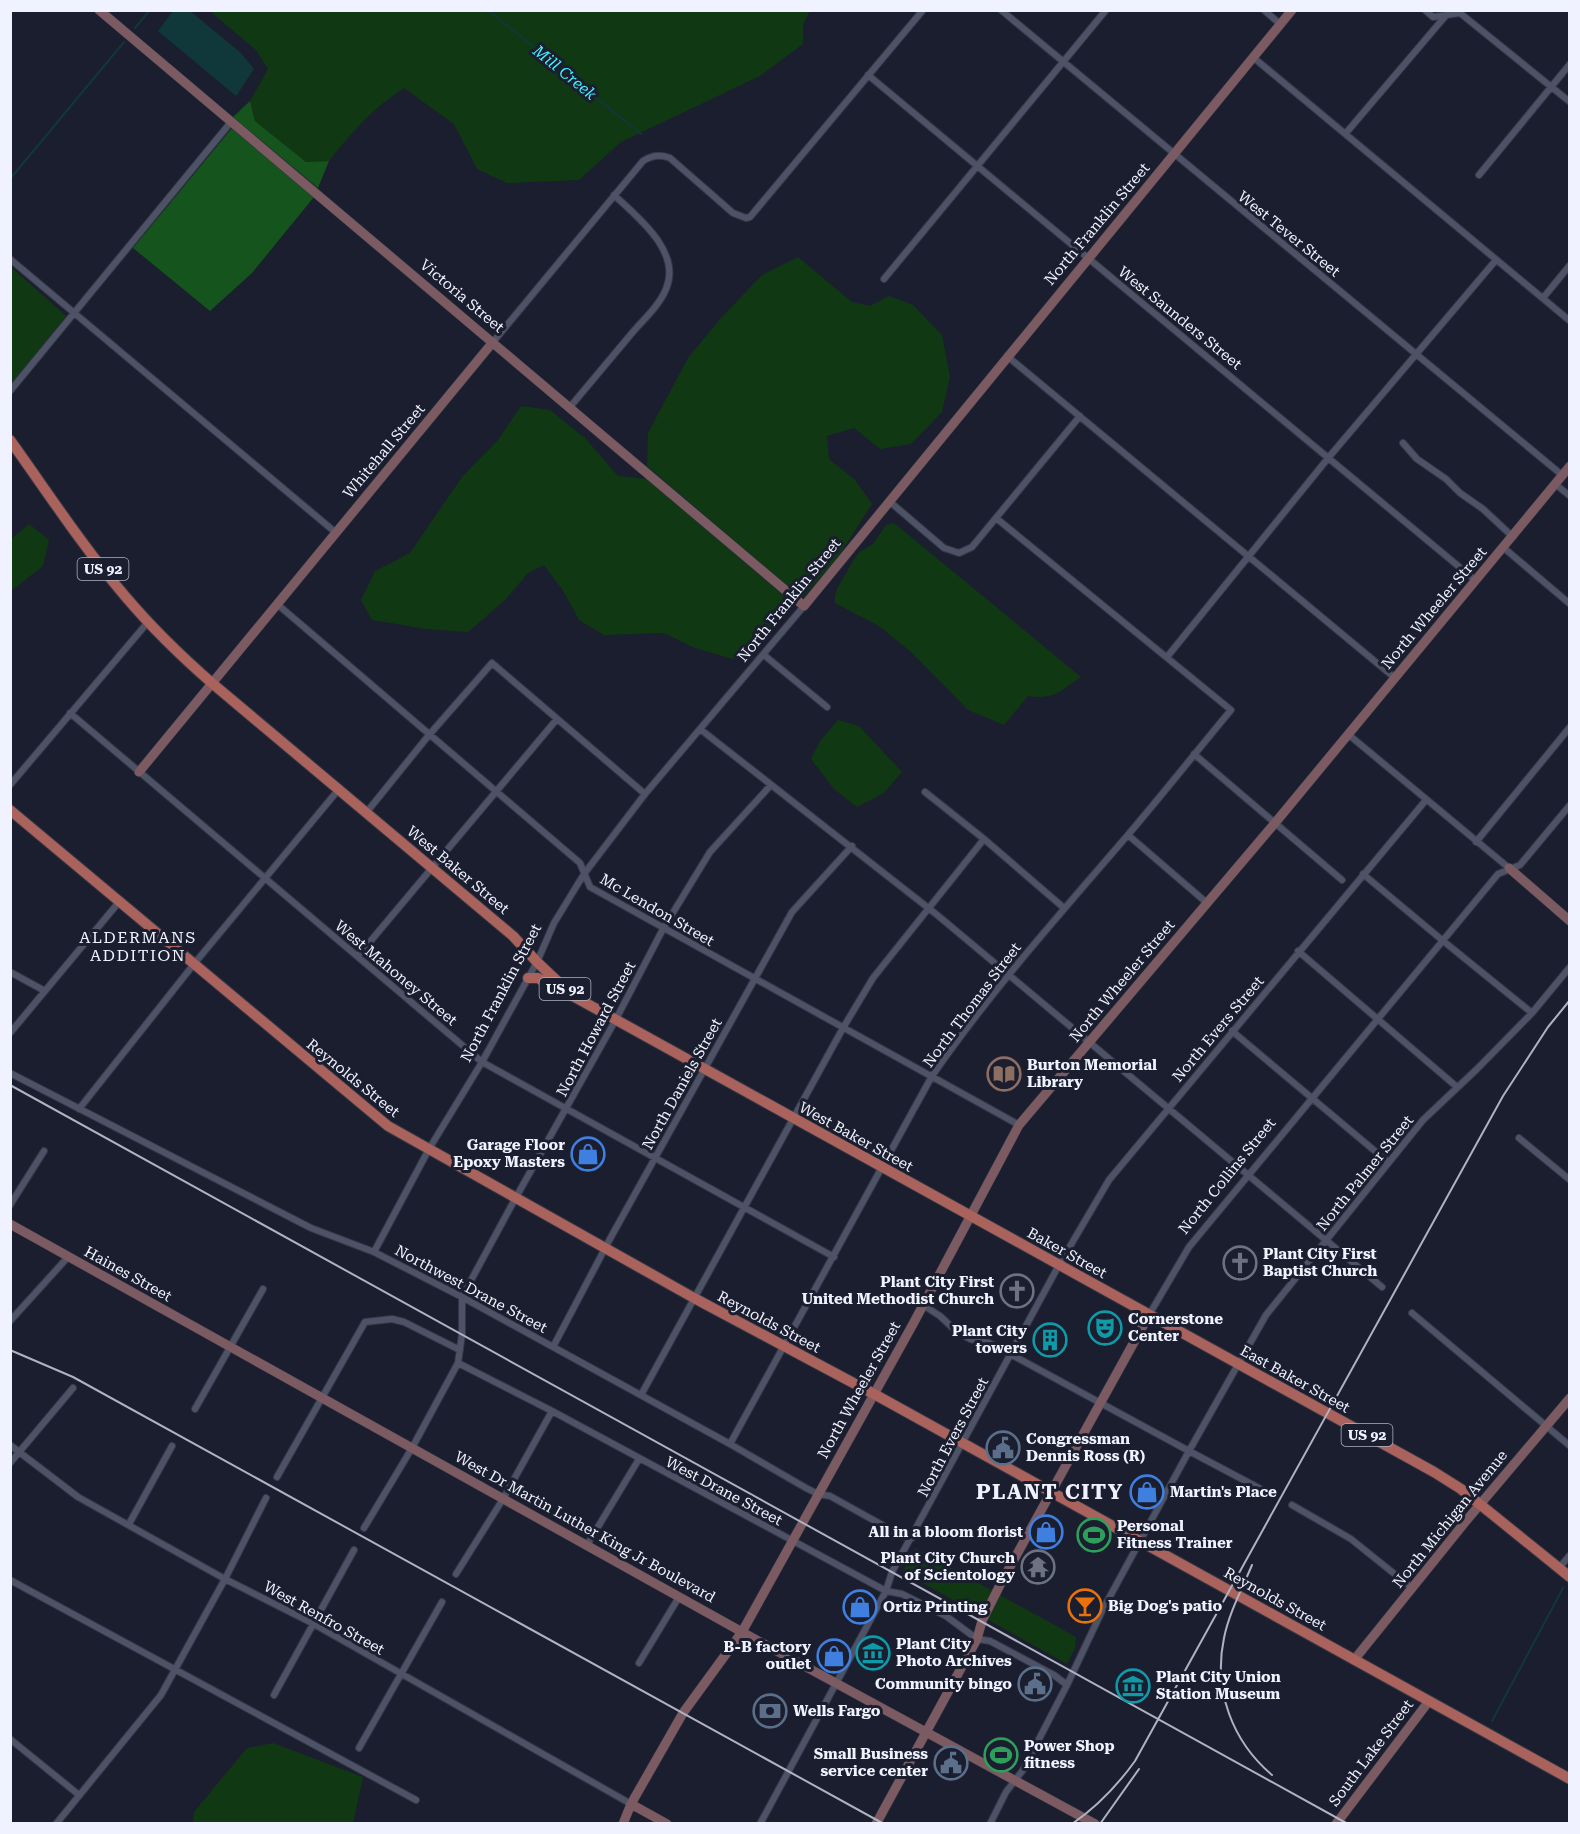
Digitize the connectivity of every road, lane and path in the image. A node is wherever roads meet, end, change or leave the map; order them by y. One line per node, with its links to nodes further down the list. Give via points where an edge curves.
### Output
1 (99, 10): 16 (street, Victoria Street)
2 (923, 10): 13 (street)
3 (1001, 10): 11 (street, West Tever Street)
4 (1106, 10): 11 (street)
5 (1264, 10): 9 (street)
6 (1292, 10): 9 (street, North Franklin Street)
7 (1425, 10): 8 (street, via 1433,16)
8 (1449, 12): 14 (street, via 1460,13); 17 (street)
9 (1280, 24): 10 (street, North Franklin Street)
10 (1254, 58): 17 (street); 18 (street, North Franklin Street)
11 (1063, 63): 18 (street, West Tever Street); 19 (street)
12 (1569, 64): 14 (street)
13 (868, 75): 19 (street, West Saunders Street); 21 (street, Whitehall Street, via 756,212 746,218 726,208 676,162 663,155 643,161)
14 (1551, 87): 15 (street); 20 (street)
15 (1569, 102)
16 (231, 122): 28 (street); 30 (street, Victoria Street)
17 (1346, 133): 24 (street)
18 (1174, 155): 22 (street, North Franklin Street); 31 (street, West Tever Street)
19 (977, 166): 22 (street, West Saunders Street); 26 (street)
20 (1479, 176)
21 (614, 195): 30 (street, Whitehall Street); 34 (street, via 657,239 668,263 669,279 660,301)
22 (1088, 258): 32 (street, North Franklin Street); 38 (street, West Saunders Street)
23 (10, 259): 28 (street)
24 (1496, 260): 27 (street); 31 (street)
25 (1569, 265): 27 (street)
26 (884, 279)
27 (1543, 298): 29 (street)
28 (74, 313): 33 (street); 45 (street)
29 (1569, 321)
30 (493, 342): 34 (street, Victoria Street); 45 (street, Whitehall Street)
31 (1418, 355): 38 (street); 40 (street, West Tever Street)
32 (1008, 356): 35 (street); 43 (street, North Franklin Street)
33 (10, 391)
34 (570, 407): 52 (street, Victoria Street)
35 (1080, 416): 44 (street); 48 (street)
36 (10, 440): 53 (main road, West Baker Street / US 92, via 90,552)
37 (1403, 443): 46 (street, via 1417,459)
38 (1329, 457): 48 (street); 49 (street, West Saunders Street)
39 (1569, 466): 40 (street, North Wheeler Street)
40 (1562, 475): 41 (street, North Wheeler Street)
41 (1555, 484): 42 (street); 46 (street, North Wheeler Street)
42 (1569, 496)
43 (889, 501): 44 (street, via 944,548 959,553 972,547); 52 (street, North Franklin Street)
44 (996, 518): 55 (street)
45 (335, 532): 50 (street, Whitehall Street)
46 (1513, 537): 47 (street, North Wheeler Street)
47 (1504, 548): 49 (street, North Wheeler Street); 51 (street)
48 (1250, 556): 55 (street); 56 (street)
49 (1475, 580): 56 (street, North Wheeler Street)
50 (278, 604): 57 (street, Whitehall Street); 63 (street, Mc Lendon Street)
51 (1569, 604)
52 (804, 606): 54 (street, North Franklin Street)
53 (148, 622): 57 (main road, West Baker Street / US 92); 59 (street)
54 (764, 655): 58 (street); 62 (street, North Franklin Street)
55 (1167, 657): 65 (street, North Thomas Street, via 1231,710)
56 (1395, 678): 64 (street, North Wheeler Street)
57 (213, 684): 66 (street, Whitehall Street); 69 (main road, West Baker Street / US 92)
58 (827, 707)
59 (70, 713): 66 (street, West Mahoney Street); 67 (street)
60 (556, 719): 63 (street, via 492,663); 70 (street); 72 (street)
61 (1569, 727): 80 (street)
62 (700, 729): 68 (street); 72 (street, North Franklin Street)
63 (429, 735): 70 (street, Mc Lendon Street); 76 (street)
64 (1349, 735): 73 (street); 77 (street, North Wheeler Street)
65 (1194, 754): 77 (street); 78 (street, North Thomas Street)
66 (139, 772): 86 (street, West Mahoney Street)
67 (10, 785)
68 (770, 786): 81 (street); 93 (street, North Howard Street, via 710,852)
69 (339, 789): 76 (main road, West Baker Street / US 92); 86 (street)
70 (495, 792): 82 (street); 84 (street, Mc Lendon Street, via 580,863)
71 (925, 792): 79 (street)
72 (645, 794): 84 (street, North Franklin Street)
73 (1426, 800): 80 (street); 85 (street, North Evers Street)
74 (1569, 805): 83 (street, North Collins Street, via 1520,865)
75 (10, 810): 88 (main road, Reynolds Street)
76 (366, 813): 82 (main road, West Baker Street / US 92)
77 (1275, 823): 87 (street); 89 (street, North Wheeler Street)
78 (1128, 835): 89 (street); 90 (street, North Thomas Street)
79 (984, 840): 90 (street); 91 (street)
80 (1476, 842): 83 (street)
81 (852, 846): 91 (street); 103 (street, North Daniels Street, via 792,912)
82 (432, 868): 96 (street); 97 (main road, West Baker Street / US 92, via 513,936)
83 (1509, 868): 92 (street); 94 (street, North Collins Street, via 1498,874)
84 (584, 874): 93 (street, Mc Lendon Street, via 591,887); 97 (street, North Franklin Street, via 554,923)
85 (1363, 874): 94 (street); 95 (street, North Evers Street)
86 (266, 878): 96 (street, West Mahoney Street); 98 (street)
87 (1342, 880)
88 (119, 902): 98 (main road, Reynolds Street); 104 (street)
89 (1207, 903): 112 (street, North Wheeler Street)
90 (1064, 908): 101 (street, North Thomas Street)
91 (929, 909): 101 (street); 109 (street, via 873,978)
92 (1569, 921)
93 (663, 929): 103 (street, Mc Lendon Street); 108 (street, North Howard Street)
94 (1442, 940): 106 (street); 107 (street, North Collins Street)
95 (1298, 951): 107 (street); 110 (street, North Evers Street)
96 (358, 956): 113 (street, West Mahoney Street)
97 (537, 962): 102 (street, North Franklin Street); 105 (main road, West Baker Street / US 92)
98 (194, 964): 120 (street); 125 (main road, Reynolds Street, via 373,1116)
99 (1569, 967): 106 (street, North Palmer Street)
100 (10, 972): 104 (street)
101 (1008, 974): 112 (street); 116 (street, North Thomas Street)
102 (528, 978): 105 (main road, US 92, via 538,978); 113 (street, North Franklin Street)
103 (753, 979): 109 (street, Mc Lendon Street); 114 (street, North Daniels Street)
104 (45, 991): 111 (street)
105 (573, 996): 108 (main road, West Baker Street / US 92)
106 (1532, 1013): 117 (street, North Palmer Street)
107 (1378, 1018): 117 (street); 118 (street, North Collins Street)
108 (615, 1020): 114 (main road, West Baker Street / US 92); 121 (street, North Howard Street)
109 (843, 1028): 116 (street, Mc Lendon Street); 122 (street)
110 (1232, 1031): 118 (street); 119 (street, North Evers Street)
111 (10, 1033)
112 (1090, 1042): 119 (street); 123 (street, North Wheeler Street)
113 (482, 1062): 121 (street, West Mahoney Street); 125 (street, North Franklin Street)
114 (704, 1070): 122 (main road, West Baker Street / US 92); 127 (street, North Daniels Street)
115 (10, 1073): 120 (street, Northwest Drane Street)
116 (932, 1076): 123 (street, Mc Lendon Street); 129 (street, North Thomas Street)
117 (1456, 1087): 128 (street, North Palmer Street)
118 (1311, 1097): 128 (street); 130 (street, North Collins Street)
119 (1168, 1108): 130 (street); 142 (street, North Evers Street, via 1109,1180)
120 (79, 1109): 139 (street, Northwest Drane Street, via 311,1228)
121 (566, 1109): 127 (street, West Mahoney Street); 132 (street, North Howard Street)
122 (793, 1119): 129 (main road, West Baker Street / US 92); 134 (street)
123 (1019, 1125): 135 (street, North Wheeler Street)
124 (1519, 1138): 131 (street)
125 (429, 1149): 132 (main road, Reynolds Street); 139 (street, North Franklin Street)
126 (44, 1151): 133 (street)
127 (655, 1158): 134 (street, West Mahoney Street); 138 (street, North Daniels Street)
128 (1388, 1162): 137 (street, North Palmer Street)
129 (882, 1169): 135 (main road, West Baker Street / US 92); 141 (street, North Thomas Street)
130 (1247, 1175): 137 (street); 149 (street, North Collins Street, via 1189,1247)
131 (1569, 1180)
132 (515, 1199): 138 (main road, Reynolds Street); 145 (street, North Howard Street)
133 (10, 1204)
134 (744, 1208): 141 (street, West Mahoney Street); 146 (street)
135 (971, 1216): 142 (main road, Baker Street / US 92); 147 (street, North Wheeler Street)
136 (10, 1224): 140 (street, Haines Street)
137 (1326, 1241): 143 (street); 157 (street, North Palmer Street, via 1266,1315)
138 (605, 1249): 146 (main road, Reynolds Street); 151 (street, North Daniels Street)
139 (374, 1252): 145 (street, Northwest Drane Street)
140 (68, 1257): 150 (street); 153 (street, Haines Street)
141 (834, 1257): 152 (street, North Thomas Street)
142 (1059, 1265): 149 (main road, Baker Street / US 92); 155 (street, North Evers Street)
143 (1382, 1287)
144 (263, 1289): 153 (street)
145 (462, 1297): 151 (street, Northwest Drane Street); 154 (street)
146 (694, 1298): 152 (main road, Reynolds Street); 160 (street)
147 (923, 1305): 155 (street, via 970,1339); 159 (street, North Wheeler Street)
148 (1412, 1313): 166 (street)
149 (1149, 1315): 157 (main road, East Baker Street / US 92); 163 (street, North Collins Street)
150 (10, 1322)
151 (553, 1347): 160 (street, Northwest Drane Street)
152 (782, 1347): 159 (main road, Reynolds Street); 168 (street, North Thomas Street)
153 (230, 1348): 161 (street, West Dr Martin Luther King Jr Boulevard); 164 (street)
154 (460, 1350): 156 (street); 161 (street, via 404,1322 365,1322)
155 (1011, 1354): 163 (street); 167 (street, North Evers Street)
156 (458, 1363): 165 (street, West Drane Street); 172 (street)
157 (1239, 1365): 173 (street, North Palmer Street); 184 (main road, East Baker Street / US 92, via 1434,1472)
158 (73, 1388): 174 (street)
159 (874, 1394): 167 (main road, Reynolds Street); 179 (street, North Wheeler Street)
160 (641, 1395): 168 (street, Northwest Drane Street)
161 (322, 1397): 172 (street, West Dr Martin Luther King Jr Boulevard); 177 (street)
162 (1569, 1398): 166 (street, North Michigan Avenue)
163 (1100, 1403): 173 (street); 178 (street, North Collins Street)
164 (195, 1410)
165 (552, 1411): 175 (street, West Drane Street); 182 (street)
166 (1545, 1426): 171 (street); 184 (street, North Michigan Avenue)
167 (962, 1443): 178 (main road, Reynolds Street); 187 (street, North Evers Street)
168 (730, 1444): 179 (street, Northwest Drane Street)
169 (10, 1446): 174 (street, West Renfro Street)
170 (172, 1446): 185 (street)
171 (1569, 1446)
172 (412, 1448): 182 (street, West Dr Martin Luther King Jr Boulevard); 186 (street)
173 (1189, 1451): 180 (street); 189 (street, North Palmer Street)
174 (19, 1452): 176 (street); 185 (street, West Renfro Street, via 78,1497)
175 (639, 1459): 188 (street, West Drane Street); 190 (street)
176 (10, 1463)
177 (277, 1477)
178 (1051, 1492): 189 (main road, Reynolds Street); 204 (street, North Collins Street, via 982,1621)
179 (818, 1494): 187 (street, Northwest Drane Street, via 830,1496); 188 (street, North Wheeler Street)
180 (1272, 1495)
181 (266, 1498): 196 (street)
182 (503, 1499): 190 (street, West Dr Martin Luther King Jr Boulevard); 194 (street)
183 (1292, 1505): 198 (street, via 1351,1539)
184 (1480, 1505): 193 (main road, East Baker Street / US 92); 198 (street, North Michigan Avenue)
185 (129, 1524): 196 (street, West Renfro Street)
186 (364, 1528)
187 (912, 1538): 199 (street, North Evers Street)
188 (792, 1541): 199 (street, West Drane Street); 203 (street, North Wheeler Street)
189 (1140, 1541): 205 (main road, Reynolds Street); 210 (street, North Palmer Street)
190 (586, 1545): 200 (street, West Dr Martin Luther King Jr Boulevard)
191 (354, 1550): 202 (street)
192 (1569, 1555): 193 (street)
193 (1559, 1568): 195 (main road, East Baker Street / US 92)
194 (456, 1574)
195 (1569, 1577)
196 (225, 1579): 202 (street, West Renfro Street); 207 (street)
197 (11, 1580): 207 (street)
198 (1412, 1588): 205 (street, North Michigan Avenue)
199 (886, 1591): 204 (street, West Drane Street, via 902,1594 946,1616); 209 (street, North Evers Street)
200 (679, 1597): 203 (street, West Dr Martin Luther King Jr Boulevard); 206 (street)
201 (442, 1602): 208 (street)
202 (312, 1623): 208 (street, West Renfro Street); 211 (street)
203 (742, 1632): 209 (street, West Dr Martin Luther King Jr Boulevard); 220 (street, North Wheeler Street, via 682,1713)
204 (977, 1640): 210 (street, West Drane Street, via 990,1641); 213 (street, North Collins Street)
205 (1354, 1660): 212 (main road, Reynolds Street)
206 (639, 1664)
207 (173, 1670): 218 (street, via 161,1695); 219 (street)
208 (400, 1674): 215 (street); 220 (street, West Renfro Street)
209 (836, 1683): 213 (street, West Dr Martin Luther King Jr Boulevard); 224 (street, North Evers Street)
210 (1067, 1685): 217 (street, North Palmer Street)
211 (274, 1695)
212 (1429, 1701): 216 (main road, Reynolds Street); 228 (street, South Lake Street)
213 (926, 1732): 217 (street, West Dr Martin Luther King Jr Boulevard); 225 (street, North Collins Street)
214 (10, 1739): 218 (street)
215 (359, 1748)
216 (1569, 1779)
217 (1014, 1780): 226 (street, North Palmer Street); 227 (street, West Dr Martin Luther King Jr Boulevard)
218 (78, 1795): 221 (street)
219 (416, 1800)
220 (631, 1804): 222 (street, North Wheeler Street); 223 (street)
221 (56, 1824)
222 (623, 1824)
223 (667, 1824)
224 (760, 1824)
225 (876, 1824)
226 (990, 1824)
227 (1095, 1824)
228 (1335, 1824)

